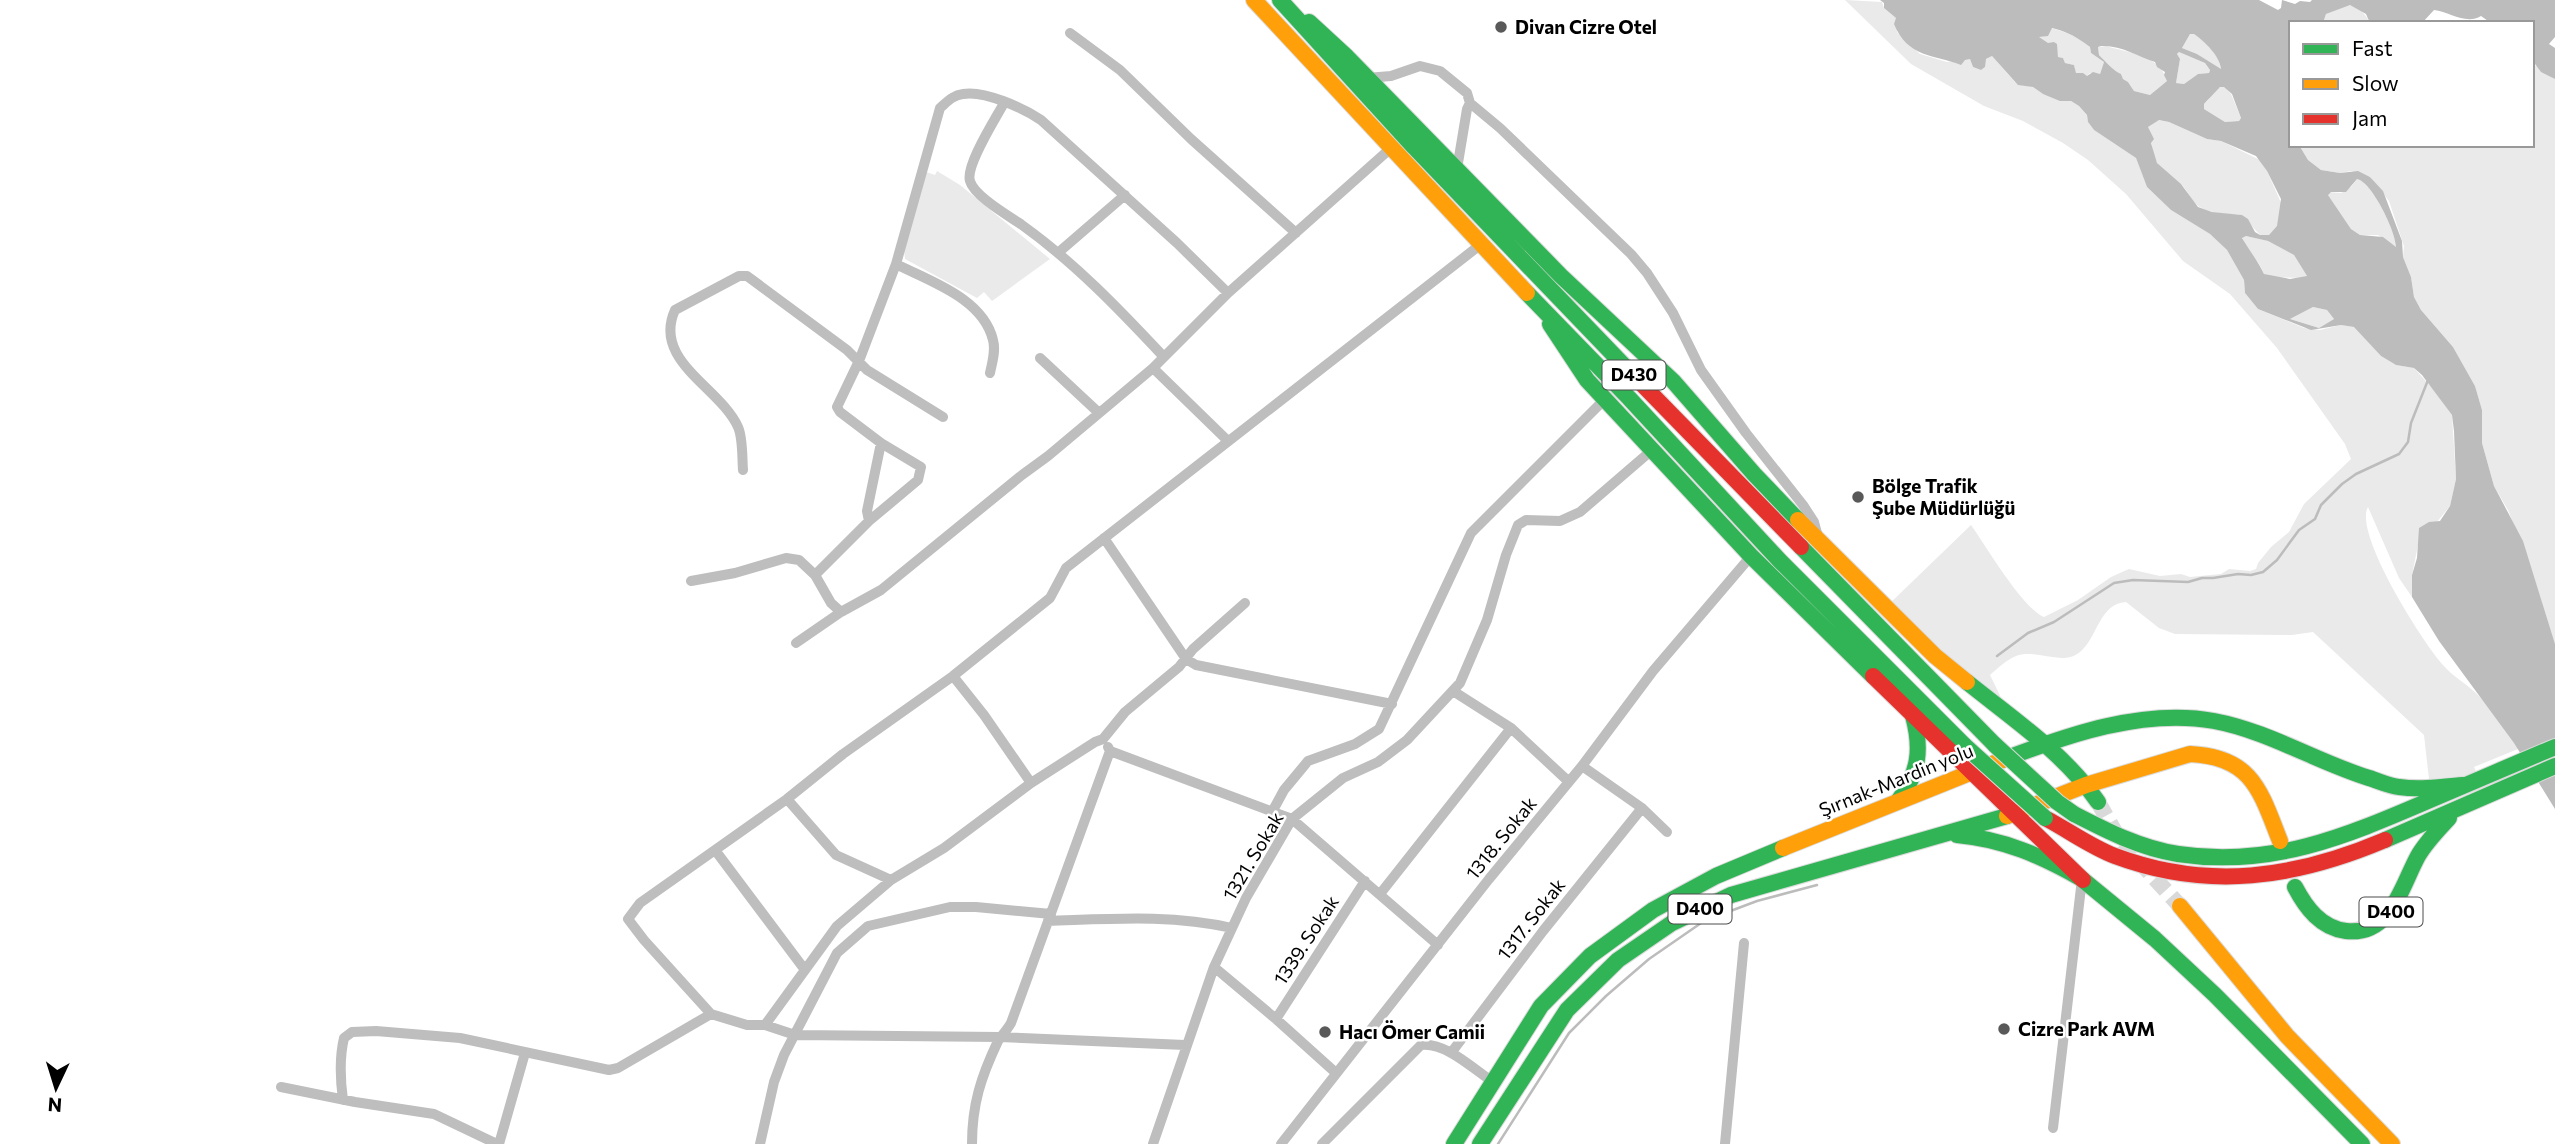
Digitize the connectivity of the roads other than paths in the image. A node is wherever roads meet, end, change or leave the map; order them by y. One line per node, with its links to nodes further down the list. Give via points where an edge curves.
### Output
1 (1254, 0): 7 (main road, D430)
2 (1282, 0): 4 (main road); 53 (main road, D430, bridge, via 1388,122 1836,583 1995,745 2074,814 2153,849 2244,858 2326,842)
3 (1070, 33): 10 (street, via 1120,71)
4 (1367, 78): 6 (street, via 1420,66 1440,71 1467,93); 8 (main road)
5 (1004, 103): 9 (street, via 1041,120); 12 (street, via 970,169 970,181 980,194); 13 (street, via 963,93 940,108)
6 (1470, 103): 8 (street); 30 (street, via 1640,263 1673,313 1701,370 1803,505)
7 (1391, 148): 10 (street); 11 (main road, D430)
8 (1457, 169): 30 (main road, via 1561,276 1673,381)
9 (1125, 195): 12 (street); 14 (street)
10 (1296, 233): 14 (street)
11 (1480, 245): 15 (main road, D430); 24 (street)
12 (1059, 252): 16 (street)
13 (896, 264): 18 (street); 20 (street, via 962,298 981,317 993,340)
14 (1228, 293): 16 (street)
15 (1540, 308): 21 (main road); 58 (main road, D430, bridge, via 1780,561 1965,746 2045,818 2105,853 2150,869 2201,877 2269,876 2321,864)
16 (1163, 356): 19 (street)
17 (1040, 358): 22 (street)
18 (859, 361): 23 (street); 25 (street, via 837,407); 27 (street, via 747,276 675,310 672,345 689,371 729,411 739,429)
19 (1153, 368): 22 (street); 24 (street)
20 (990, 373)
21 (1604, 400): 26 (main road); 40 (street, via 1471,533)
22 (1098, 413): 35 (street, via 881,590)
23 (943, 417)
24 (1228, 441): 29 (street)
25 (881, 443): 28 (street); 28 (street, via 921,467 918,480)
26 (1652, 450): 31 (main road); 39 (street, 1321. Sokak, via 1580,512 1560,521 1526,520 1518,525 1486,620)
27 (743, 470)
28 (869, 521): 32 (street)
29 (1104, 538): 37 (street); 38 (street, via 1066,568 1050,598)
30 (1821, 544): 44 (main road, via 1935,656)
31 (1751, 556): 41 (main road); 47 (street, 1318. Sokak, via 1653,671)
32 (815, 575): 33 (street, via 799,560 786,558); 35 (street)
33 (691, 581)
34 (1245, 603): 37 (street)
35 (841, 612): 36 (street)
36 (796, 643)
37 (1186, 659): 40 (street, via 1196,665); 43 (street, via 1125,712)
38 (953, 676): 51 (street); 54 (street)
39 (1453, 691): 42 (street); 61 (street, 1321. Sokak, via 1407,740 1378,762 1343,778)
40 (1392, 704): 59 (street, via 1372,735 1308,761)
41 (1913, 716): 49 (main road); 55 (main road, via 1921,750 1911,786)
42 (1511, 728): 50 (street); 70 (street)
43 (1103, 739): 46 (street); 51 (street)
44 (2045, 744): 49 (main road, Şırnak-Mardin yolu / D400); 52 (main road); 53 (main road, Şırnak-Mardin yolu / D400, via 2121,724 2183,717 2243,729 2352,774 2398,786)
45 (2555, 747): 53 (main road)
46 (1110, 751): 59 (street); 72 (street)
47 (1582, 766): 50 (street, 1318. Sokak); 57 (street)
48 (2555, 766): 58 (main road)
49 (1969, 772): 55 (main road, Şırnak-Mardin yolu / D400); 60 (main road)
50 (1568, 781): 75 (street, 1318. Sokak)
51 (1031, 783): 67 (street, via 944,848)
52 (2086, 785): 56 (main road); 60 (main road, D400); 64 (main road, D400, via 2176,757 2217,757 2236,766 2258,787)
53 (2463, 785)
54 (787, 799): 65 (street); 67 (street, via 836,855)
55 (1899, 800): 87 (main road, Şırnak-Mardin yolu / D400, via 1716,876 1653,910 1590,956 1541,1006)
56 (2098, 802)
57 (1642, 808): 62 (street); 85 (street, 1317. Sokak)
58 (2458, 810): 69 (main road, D400, via 2420,852 2392,910 2377,925 2351,932 2323,923 2308,910)
59 (1272, 812): 61 (street)
60 (2014, 814): 63 (main road, D400); 66 (main road)
61 (1292, 819): 68 (street); 73 (street, 1321. Sokak)
62 (1667, 832)
63 (1943, 834): 66 (main road, via 2014,845); 98 (main road, D400, via 1731,895 1655,933 1618,960 1567,1010)
64 (2280, 841)
65 (715, 850): 77 (street); 78 (street, via 640,903 628,919)
66 (2082, 879): 90 (street); 100 (main road, via 2215,995)
67 (891, 880): 77 (street, via 837,926)
68 (1365, 881): 70 (street); 79 (street, 1339. Sokak)
69 (2295, 887)
70 (1380, 894): 75 (street)
71 (2179, 906): 101 (main road, via 2287,1035)
72 (1050, 917): 73 (street, via 1166,917); 81 (street, via 950,907 867,926 837,953); 82 (street, via 1011,1023)
73 (1232, 928): 76 (street, 1321. Sokak)
74 (1744, 943): 99 (street)
75 (1438, 945): 86 (street, 1318. Sokak)
76 (1214, 967): 79 (street); 83 (street, 1321. Sokak)
77 (805, 970): 80 (street)
78 (711, 1014): 80 (street, via 747,1025); 84 (street, via 610,1070)
79 (1276, 1018): 86 (street)
80 (765, 1025): 81 (street)
81 (794, 1035): 82 (street); 92 (street, via 774,1082)
82 (1000, 1037): 83 (street); 93 (street, via 975,1097)
83 (1185, 1045): 94 (street, 1321. Sokak)
84 (524, 1053): 89 (street, via 460,1038 352,1032 344,1038 341,1051); 91 (street)
85 (1451, 1053): 87 (street); 96 (street, via 1421,1045)
86 (1336, 1073): 95 (street, 1318. Sokak)
87 (1493, 1082): 97 (main road, Şırnak-Mardin yolu / D400)
88 (281, 1087): 89 (street)
89 (343, 1100): 91 (street, via 434,1114)
90 (2053, 1128)
91 (498, 1144)
92 (760, 1144)
93 (972, 1144)
94 (1153, 1144)
95 (1281, 1144)
96 (1322, 1144)
97 (1454, 1144)
98 (1479, 1144)
99 (1725, 1144)
100 (2362, 1144)
101 (2392, 1144)

